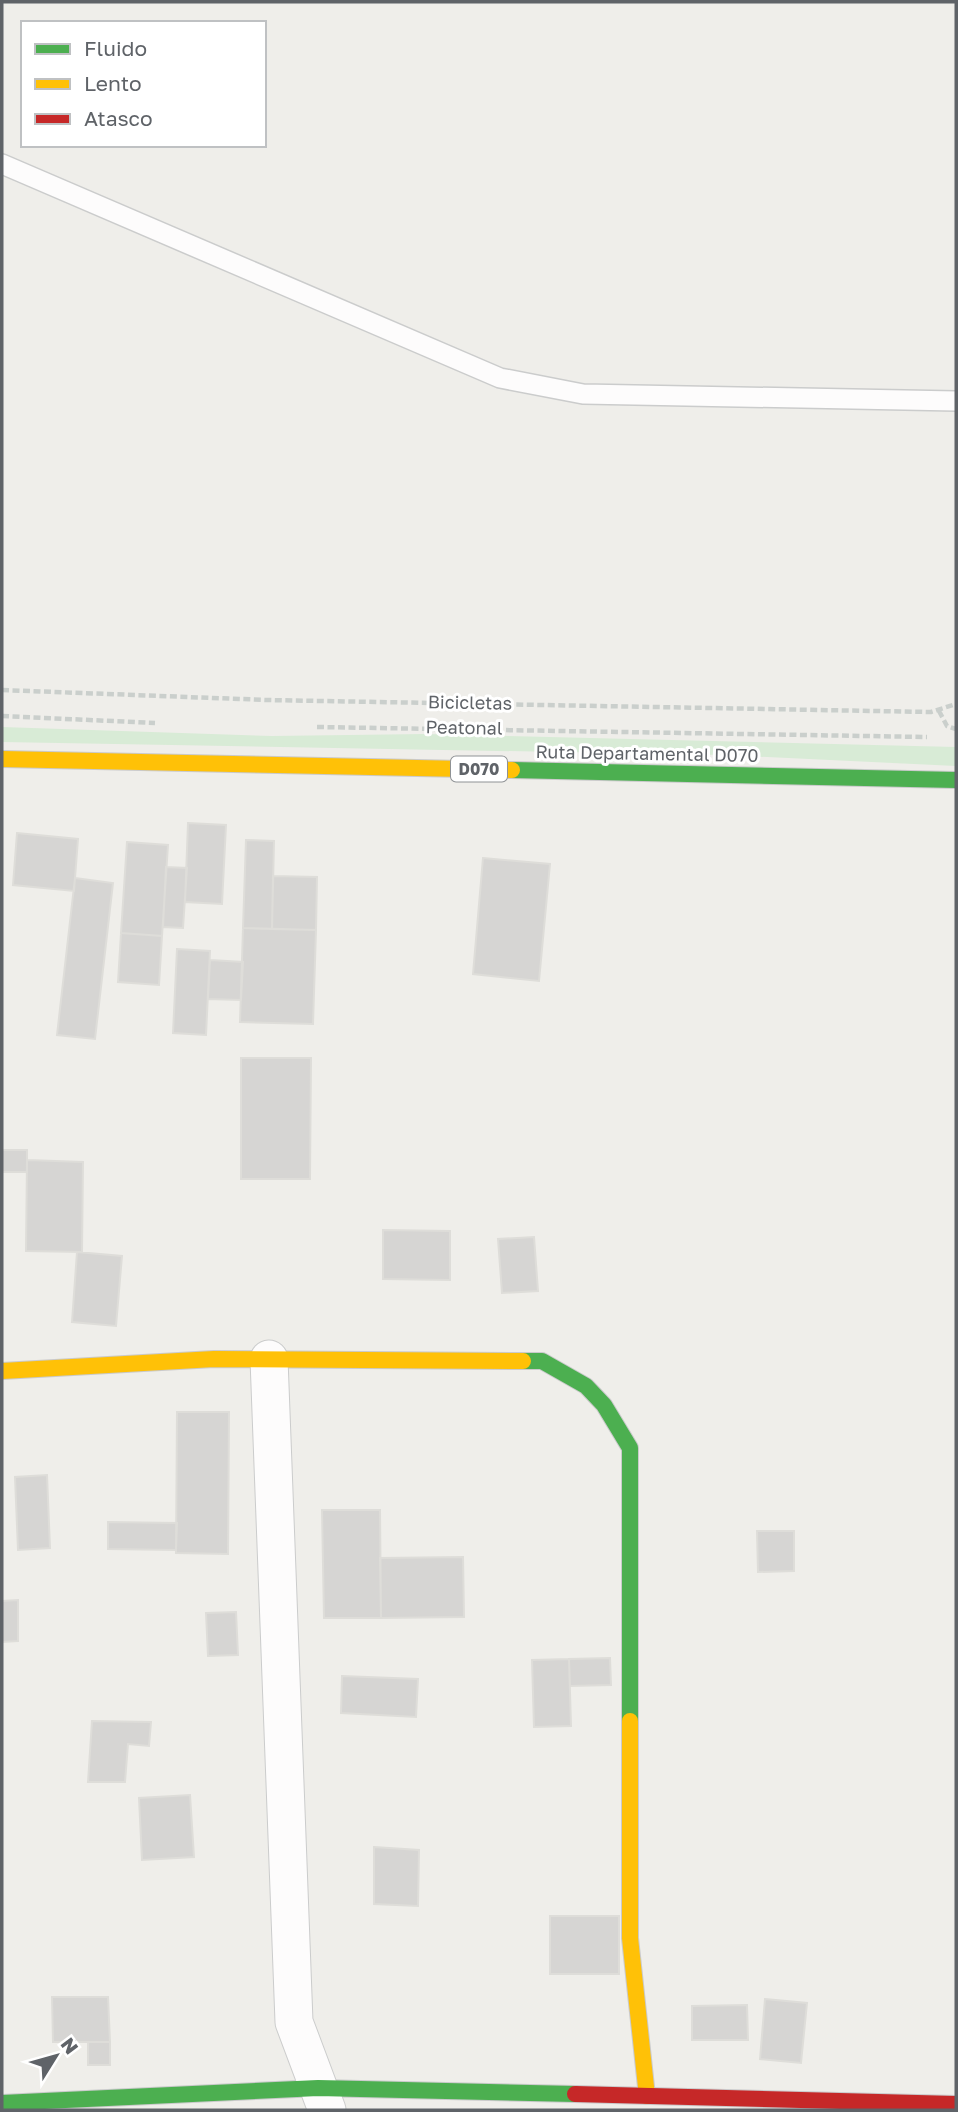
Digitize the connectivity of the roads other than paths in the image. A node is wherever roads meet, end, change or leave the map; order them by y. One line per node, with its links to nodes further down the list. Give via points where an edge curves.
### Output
1 (2, 164): 2 (lane, via 500,378 583,394)
2 (956, 401)
3 (2, 759): 4 (street, Ruta Departamental D070 / D070)
4 (956, 780)
5 (269, 1359): 6 (street); 7 (street, via 542,1361 579,1378 608,1407 630,1448 630,1938); 8 (street, via 294,2022)
6 (2, 1371)
7 (647, 2096): 8 (street); 10 (street)
8 (323, 2099): 9 (street)
9 (2, 2103)
10 (725, 2104): 11 (street)
11 (956, 2104)

